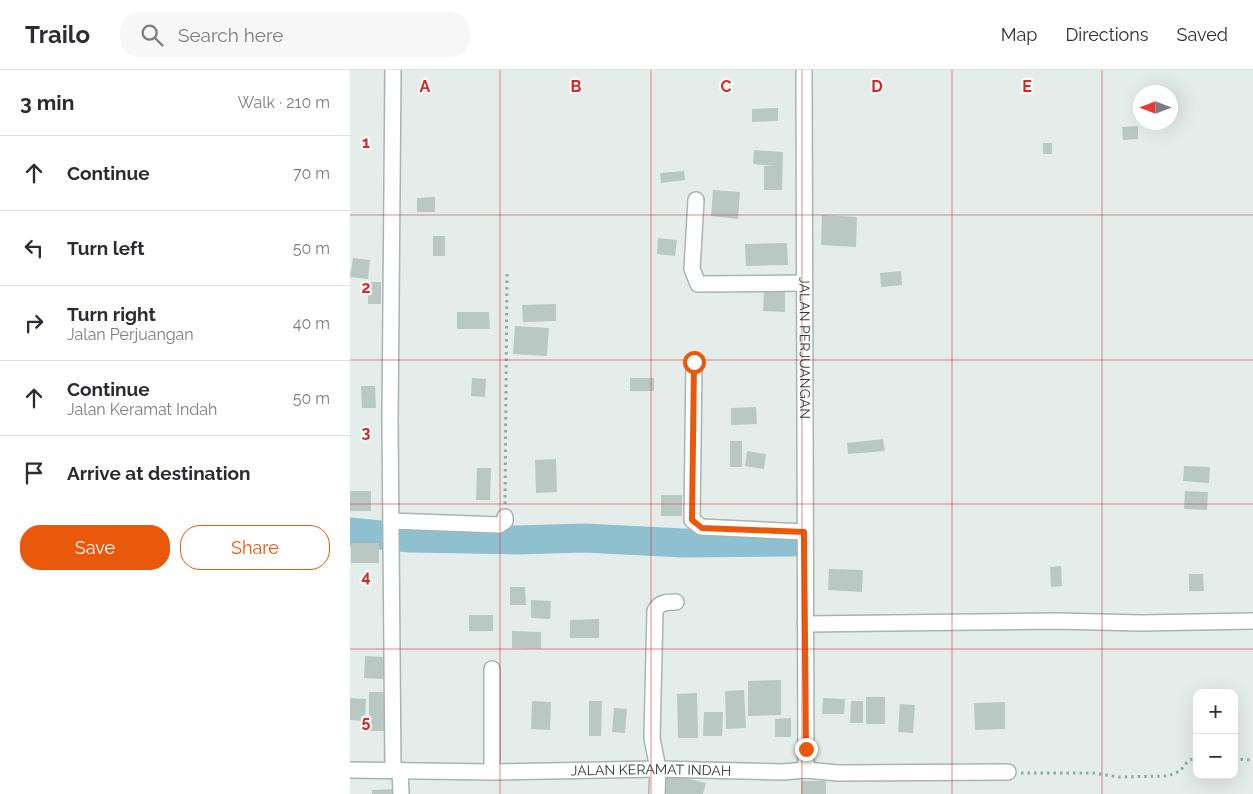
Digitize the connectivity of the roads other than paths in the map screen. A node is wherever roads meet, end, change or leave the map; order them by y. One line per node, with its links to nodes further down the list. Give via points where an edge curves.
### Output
1 (393, 70): 7 (street)
2 (804, 70): 4 (street, JALAN PERJUANGAN)
3 (696, 200): 4 (street, via 692,269 698,284)
4 (804, 283): 8 (street, JALAN PERJUANGAN)
5 (694, 362): 8 (street, via 692,520 702,528)
6 (505, 517): 7 (street, via 499,525)
7 (391, 523): 14 (street)
8 (804, 532): 11 (street, JALAN PERJUANGAN)
9 (676, 602): 15 (street, via 663,603 655,611 652,738)
10 (1253, 621): 11 (street)
11 (805, 624): 16 (street)
12 (492, 669): 17 (street)
13 (350, 770): 14 (street, JALAN KERAMAT INDAH)
14 (397, 770): 17 (street, JALAN KERAMAT INDAH); 19 (street)
15 (658, 770): 16 (street, JALAN KERAMAT INDAH); 17 (street, JALAN KERAMAT INDAH); 20 (street)
16 (806, 770): 18 (street, JALAN KERAMAT INDAH, via 838,773)
17 (492, 772)
18 (1008, 772)
19 (401, 794)
20 (657, 794)

